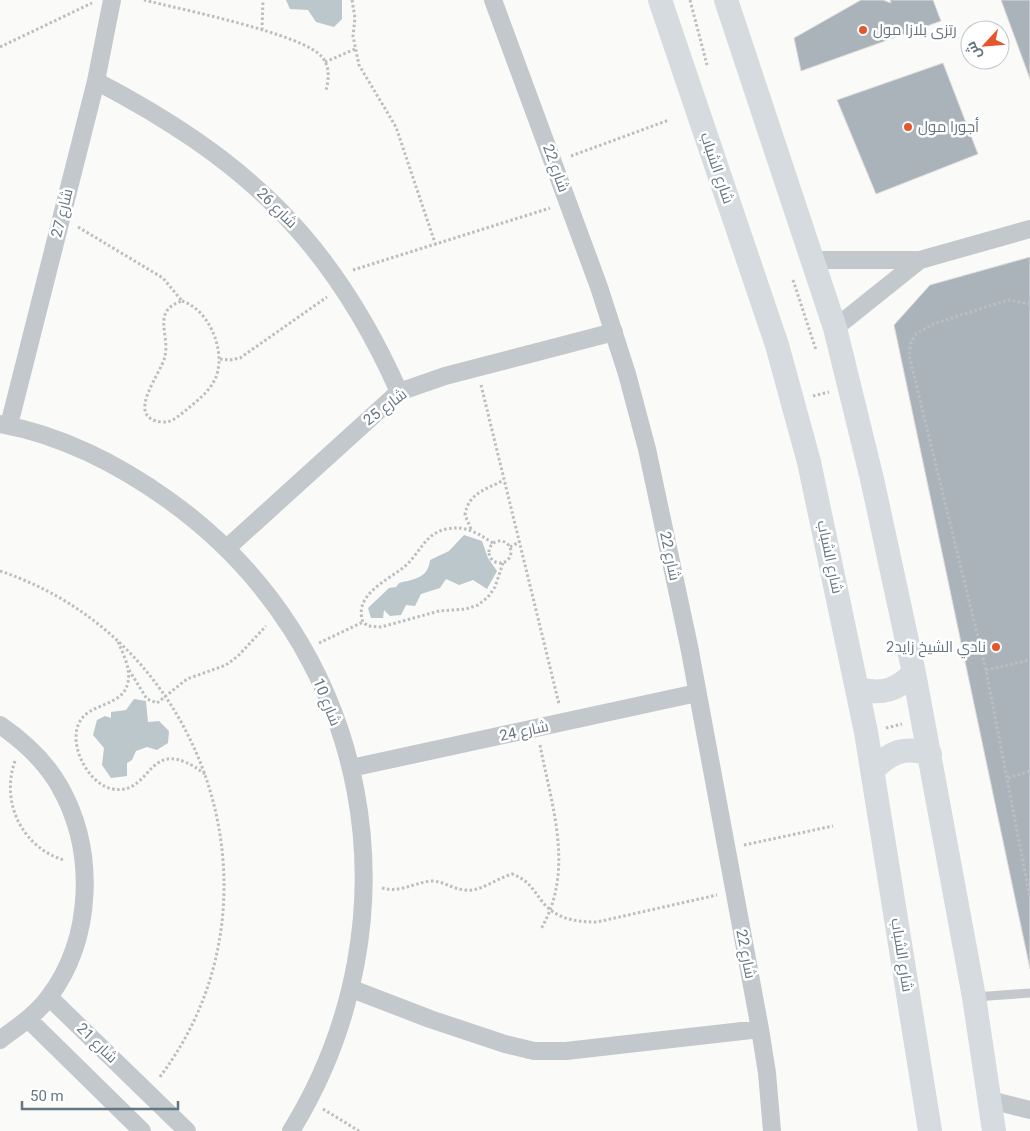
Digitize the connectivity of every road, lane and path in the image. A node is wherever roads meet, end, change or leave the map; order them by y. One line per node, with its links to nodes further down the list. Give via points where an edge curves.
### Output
1 (98, 0): 10 (path)
2 (112, 0): 13 (street, شارع 27)
3 (144, 0): 9 (path)
4 (264, 0): 9 (path)
5 (352, 0): 11 (path)
6 (493, 0): 16 (street, شارع 22)
7 (660, 0): 32 (street, شارع الشباب, via 778,346)
8 (726, 0): 21 (street)
9 (262, 30): 12 (path, via 309,46)
10 (0, 47)
11 (355, 49): 12 (path); 20 (path, via 365,78 396,127)
12 (325, 62): 14 (path, via 329,73)
13 (96, 81): 18 (street, شارع 27); 23 (street, شارع 26, via 148,108 211,149 246,177 278,207)
14 (326, 90)
15 (669, 120): 16 (path)
16 (554, 162): 17 (street, شارع 22)
17 (568, 202): 20 (path); 27 (street, شارع 22)
18 (61, 217): 24 (path, via 163,278); 33 (street, شارع 27)
19 (1030, 229): 22 (street)
20 (436, 246): 23 (path)
21 (813, 260): 22 (street); 26 (street)
22 (920, 260): 26 (street)
23 (339, 281): 28 (path, via 240,358); 31 (street, شارع 26, via 381,352)
24 (182, 301): 28 (path, via 192,304 204,318); 28 (path, via 172,304 164,315 165,356 144,399 144,408 149,416 164,423 178,417 209,389 217,374)
25 (1030, 304): 50 (path, via 1008,300 933,324 916,334 909,355)
26 (835, 328): 30 (street)
27 (614, 332): 29 (street, شارع 25); 53 (street, شارع 22, via 647,449)
28 (220, 358)
29 (476, 367): 31 (street, شارع 25); 34 (path)
30 (849, 386): 32 (path); 51 (street)
31 (399, 392): 39 (street, شارع 25)
32 (793, 401): 52 (street, شارع الشباب)
33 (5, 424): 39 (street, شارع 10, via 58,440 104,460 190,514)
34 (504, 480): 35 (path, via 475,494 470,500 465,515); 36 (path)
35 (471, 529): 37 (path); 43 (path, via 457,527 431,536 404,567 382,581 371,593 362,610)
36 (519, 542): 38 (path); 56 (path)
37 (493, 543): 38 (path, via 502,541); 40 (path, via 489,547 489,557 498,564)
38 (510, 547): 40 (path, via 510,557)
39 (227, 548): 42 (street, شارع 10)
40 (503, 563): 43 (path, via 495,587 478,605 439,611 381,627 368,626)
41 (0, 571): 44 (path, via 68,602)
42 (279, 610): 45 (street, شارع 10); 54 (path, via 238,656 226,665 186,679)
43 (363, 622): 45 (path)
44 (117, 639): 49 (path); 54 (path)
45 (304, 650): 62 (street, شارع 10, via 332,708)
46 (1030, 660): 47 (path)
47 (1024, 661): 48 (path); 50 (path)
48 (1030, 665)
49 (128, 669): 54 (path, via 149,700 157,703); 65 (path, via 128,683 123,693 112,702 90,711 78,726 77,744 89,772 98,783 116,790 127,789 166,759 188,761)
50 (986, 670): 66 (path)
51 (914, 673): 52 (street, via 891,691 879,693); 55 (street)
52 (858, 689): 59 (street, شارع الشباب)
53 (697, 694): 56 (street, شارع 24); 68 (street, شارع 22)
54 (166, 696): 65 (path, via 182,721)
55 (923, 720): 59 (path); 61 (street)
56 (563, 722): 58 (street, شارع 24)
57 (0, 725): 60 (street)
58 (536, 728): 62 (street, شارع 24); 73 (path, via 560,849 560,876)
59 (866, 732): 63 (street, شارع الشباب)
60 (26, 743): 69 (street, via 60,787 81,838); 69 (path, via 12,766 7,785 8,805 15,824 27,841 44,853)
61 (930, 754): 63 (street, via 904,749 884,758); 78 (street)
62 (351, 768): 70 (street, شارع 10, via 363,842)
63 (873, 770): 91 (street, شارع الشباب)
64 (1030, 771): 66 (path)
65 (206, 774): 82 (path, via 216,810 223,857 219,941 207,987 193,1022)
66 (1008, 778): 72 (path)
67 (833, 826): 68 (path)
68 (726, 848): 71 (street, شارع 22)
69 (84, 864): 77 (street, via 86,894 75,948)
70 (364, 879): 73 (path, via 394,890 432,881 467,891 512,874 528,883); 75 (street, شارع 10, via 362,934)
71 (734, 892): 73 (path, via 597,922 564,919); 80 (street, شارع 22)
72 (1030, 898)
73 (551, 912): 74 (path)
74 (541, 929)
75 (352, 989): 80 (street, via 430,1019 534,1051 566,1051); 84 (street, شارع 10, via 334,1046)
76 (1030, 993): 78 (lane)
77 (49, 997): 79 (street); 82 (street, شارع 21)
78 (974, 997): 83 (street)
79 (28, 1019): 81 (street); 86 (street, شارع 21)
80 (760, 1030): 90 (street, شارع 22)
81 (0, 1040)
82 (148, 1093): 87 (street, شارع 21)
83 (990, 1100): 85 (street); 92 (street)
84 (309, 1101): 88 (street, شارع 10); 89 (path)
85 (1030, 1110)
86 (142, 1131)
87 (187, 1131)
88 (291, 1131)
89 (359, 1131)
90 (772, 1131)
91 (930, 1131)
92 (994, 1131)

